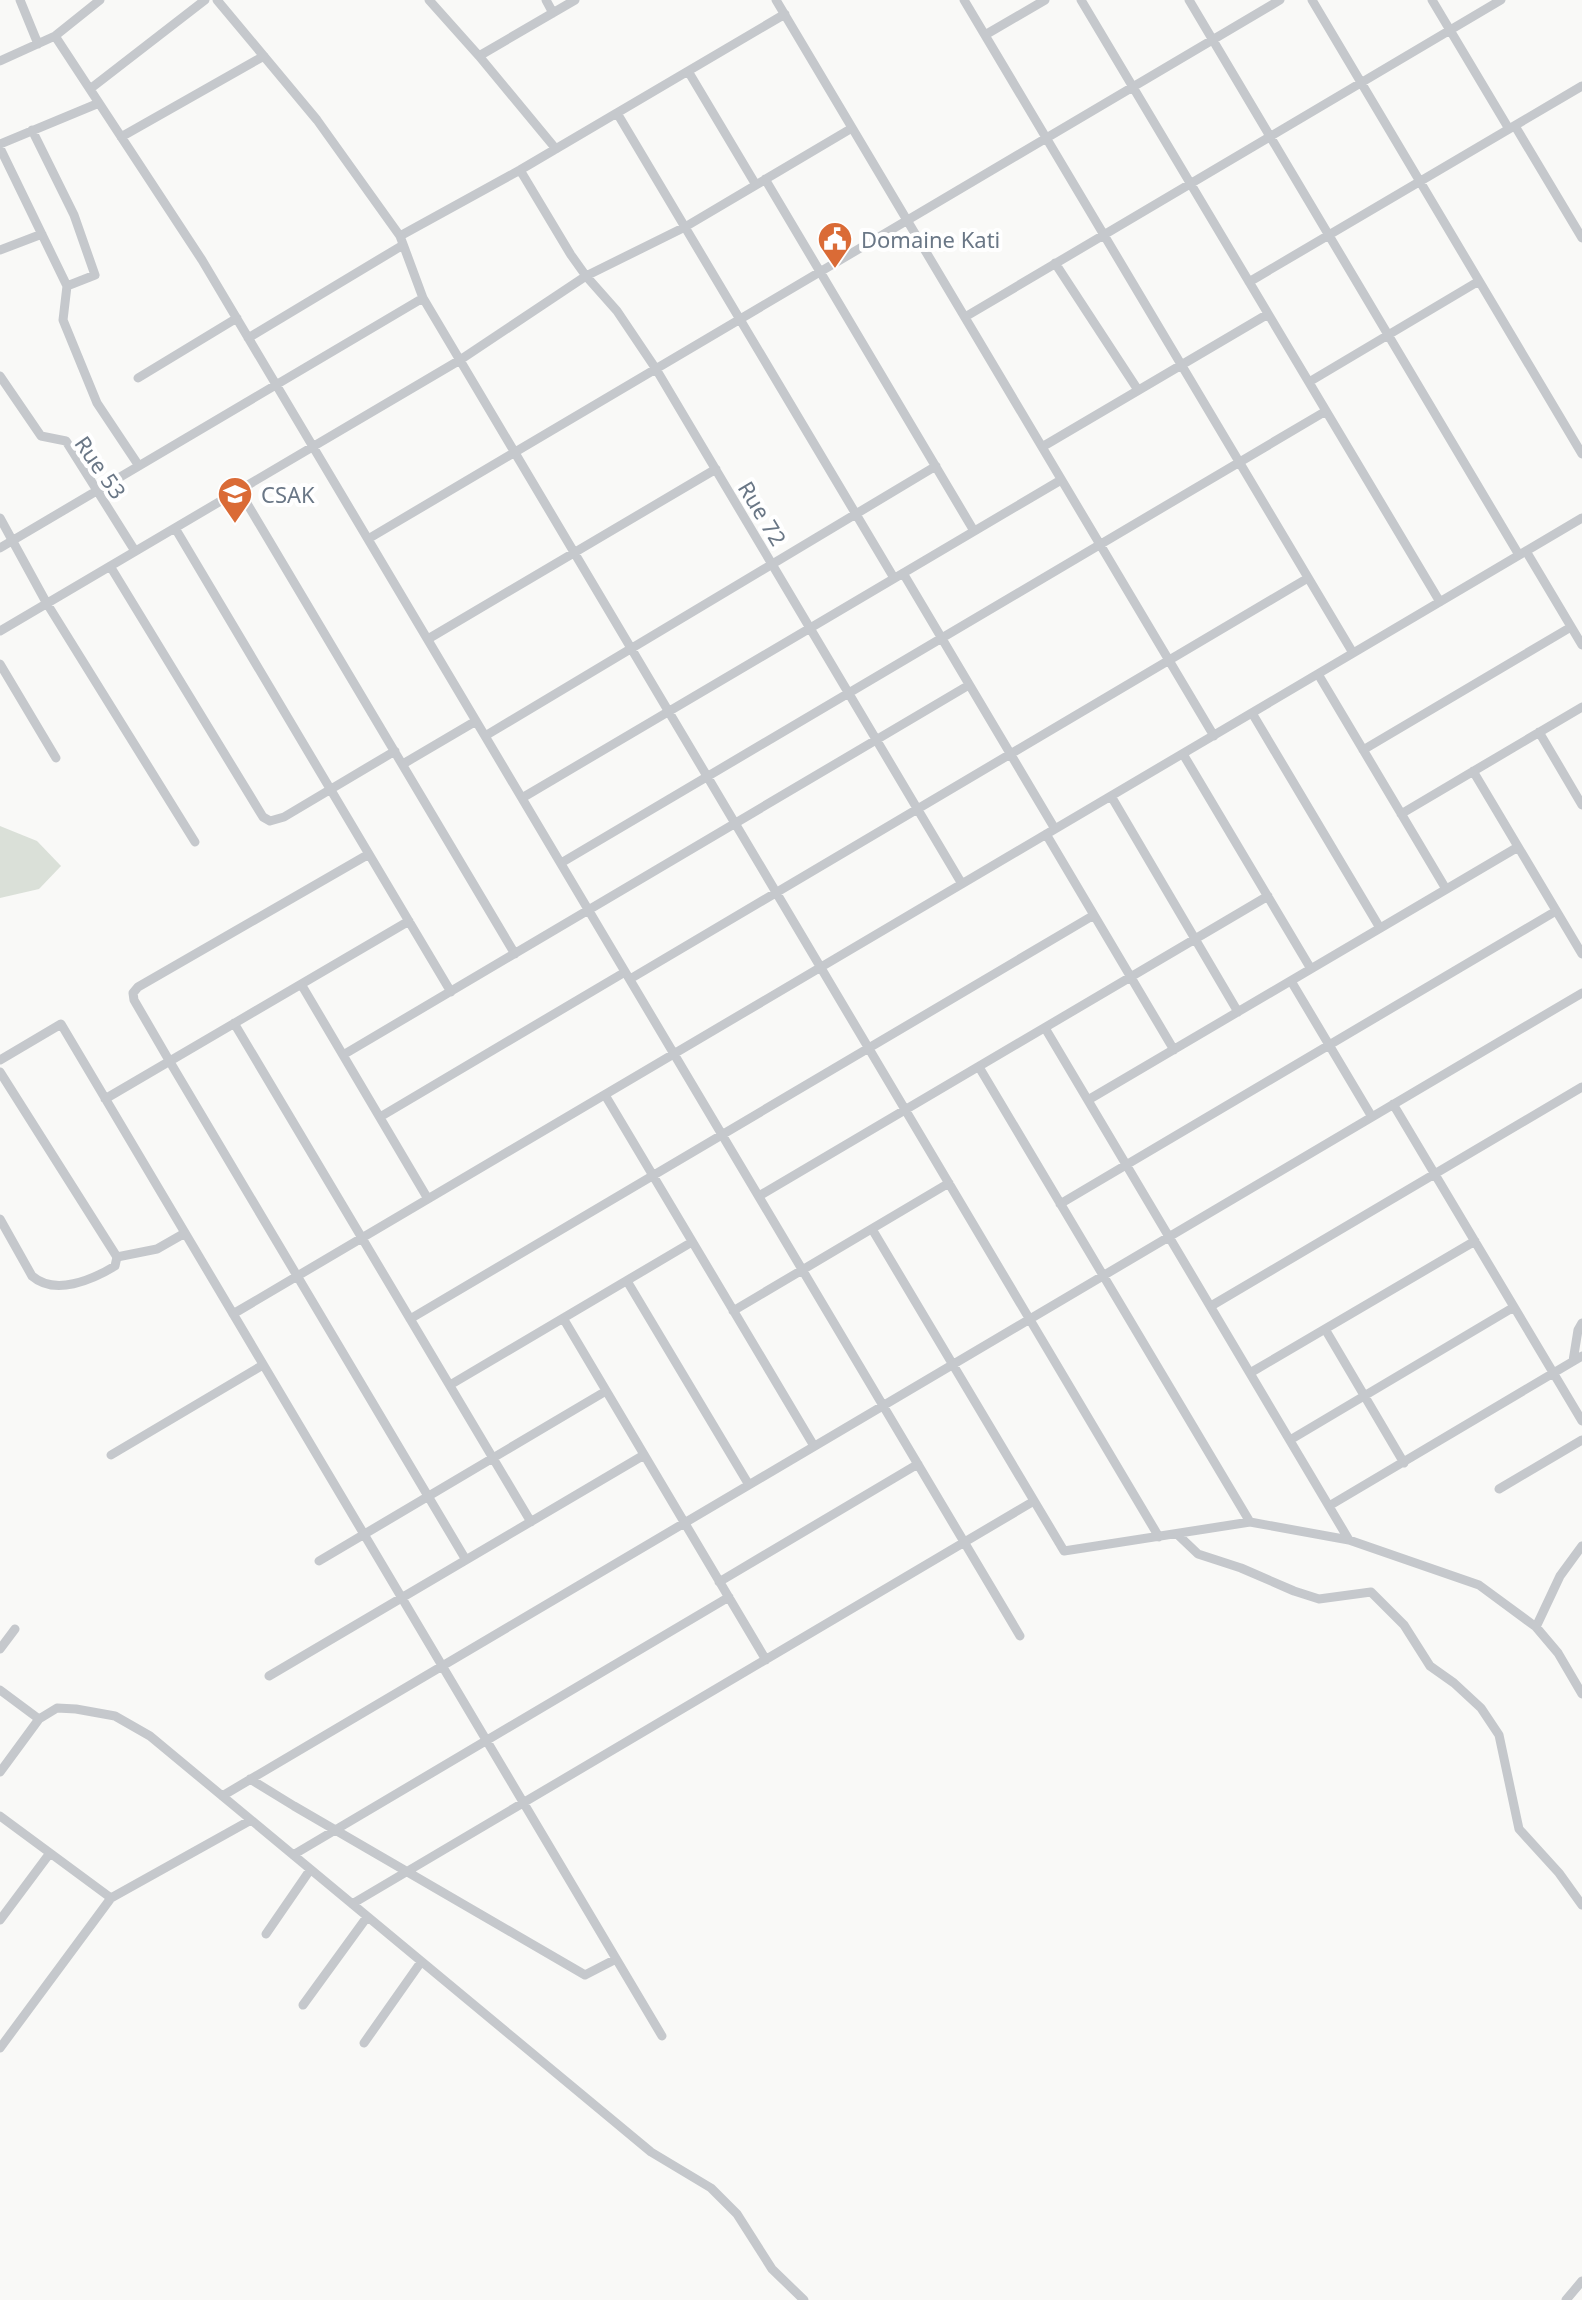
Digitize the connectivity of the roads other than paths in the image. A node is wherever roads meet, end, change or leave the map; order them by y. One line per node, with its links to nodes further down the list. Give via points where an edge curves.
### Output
1 (20, 0): 23 (street)
2 (100, 0): 21 (street)
3 (205, 0): 31 (street)
4 (217, 0): 24 (street)
5 (429, 0): 25 (street)
6 (546, 0): 17 (street)
7 (575, 0): 17 (street)
8 (776, 0): 18 (street)
9 (964, 0): 20 (street)
10 (1045, 0): 20 (street)
11 (1081, 0): 30 (street)
12 (1189, 0): 22 (street)
13 (1280, 0): 22 (street)
14 (1312, 0): 28 (street)
15 (1432, 0): 19 (street)
16 (1501, 0): 19 (street)
17 (553, 13): 25 (street)
18 (785, 14): 27 (street); 34 (street)
19 (1450, 30): 28 (street); 35 (street)
20 (985, 35): 39 (street)
21 (55, 36): 23 (street); 31 (street)
22 (1212, 40): 30 (street); 38 (street)
23 (38, 44): 26 (street)
24 (264, 56): 37 (street); 52 (street)
25 (479, 56): 41 (street)
26 (0, 61)
27 (688, 71): 33 (street); 43 (street)
28 (1361, 83): 38 (street); 44 (street)
29 (1582, 86): 35 (street)
30 (1133, 87): 39 (street); 45 (street)
31 (90, 89): 32 (street)
32 (99, 103): 36 (street); 37 (street)
33 (617, 113): 41 (street); 47 (street)
34 (852, 128): 43 (street); 46 (street)
35 (1512, 128): 44 (street); 51 (street)
36 (32, 130): 40 (street); 59 (street, via 74,215 95,275)
37 (121, 137): 63 (street)
38 (1270, 137): 45 (street); 50 (street)
39 (1046, 138): 46 (street); 49 (street)
40 (0, 146): 48 (street)
41 (556, 149): 42 (street)
42 (520, 170): 52 (street); 56 (street, Rue 72)
43 (761, 182): 47 (street); 55 (street)
44 (1420, 182): 50 (street); 57 (street)
45 (1190, 183): 49 (street); 58 (street)
46 (907, 220): 55 (street); 62 (street)
47 (685, 227): 56 (street); 64 (street)
48 (42, 234): 53 (street); 59 (street)
49 (1104, 235): 54 (street); 68 (street)
50 (1329, 236): 58 (street); 65 (street)
51 (1582, 238)
52 (402, 240): 60 (street); 66 (street)
53 (0, 250)
54 (1055, 263): 62 (street); 74 (street)
55 (820, 272): 64 (street); 82 (street)
56 (586, 276): 67 (street); 69 (street, Rue 72)
57 (1479, 281): 65 (street); 79 (street)
58 (1249, 282): 61 (street)
59 (67, 286): 81 (street, via 63,320 97,403)
60 (423, 298): 67 (street); 73 (street)
61 (1268, 314): 68 (street); 72 (street)
62 (965, 317): 77 (street)
63 (237, 318): 66 (street); 71 (street)
64 (740, 319): 69 (street); 87 (street)
65 (1388, 335): 72 (street); 98 (street)
66 (248, 338): 73 (street)
67 (460, 360): 76 (street); 78 (street)
68 (1181, 365): 74 (street); 80 (street)
69 (656, 369): 78 (street); 83 (street, Rue 72)
70 (0, 376): 86 (street, Rue 53, via 41,436 66,441)
71 (138, 378)
72 (1309, 382): 75 (street)
73 (276, 385): 76 (street); 81 (street)
74 (1138, 390): 77 (street)
75 (1326, 411): 80 (street); 104 (street)
76 (313, 446): 85 (street); 92 (street)
77 (1042, 447): 84 (street)
78 (514, 452): 92 (street); 97 (street)
79 (1582, 454)
80 (1239, 462): 94 (street); 102 (street)
81 (139, 466): 86 (street)
82 (936, 466): 87 (street); 91 (street)
83 (716, 469): 97 (street); 99 (street, Rue 72)
84 (1061, 480): 91 (street); 94 (street)
85 (239, 490): 90 (street); 127 (street)
86 (97, 491): 93 (street); 96 (street, Rue 53)
87 (856, 514): 99 (street); 101 (street)
88 (0, 518): 93 (street)
89 (1582, 518): 98 (street)
90 (175, 528): 96 (street); 134 (street)
91 (974, 531): 101 (street)
92 (368, 539): 109 (street)
93 (13, 540): 95 (street); 103 (street)
94 (1100, 545): 108 (street); 113 (street)
95 (0, 548)
96 (135, 551): 100 (street)
97 (574, 553): 109 (street); 111 (street)
98 (1523, 553): 104 (street); 105 (street)
99 (772, 564): 106 (street, Rue 72); 111 (street)
100 (110, 566): 103 (street); 134 (street, via 263,817 284,817)
101 (898, 576): 106 (street); 108 (street)
102 (1308, 578): 112 (street); 113 (street)
103 (46, 602): 107 (street); 142 (street)
104 (1440, 602): 112 (street)
105 (1571, 627): 110 (street); 126 (street)
106 (810, 628): 117 (street, Rue 72); 119 (street)
107 (0, 631)
108 (941, 638): 116 (street); 117 (street)
109 (428, 639): 121 (street)
110 (1582, 645)
111 (631, 649): 119 (street); 123 (street)
112 (1353, 653): 115 (street)
113 (1169, 661): 124 (street); 128 (street)
114 (0, 664): 130 (street)
115 (1318, 674): 120 (street); 126 (street)
116 (969, 685): 125 (street); 128 (street)
117 (849, 693): 125 (street, Rue 72); 133 (street)
118 (1582, 707): 122 (street)
119 (669, 711): 133 (street); 136 (street)
120 (1252, 713): 124 (street); 154 (street)
121 (476, 721): 123 (street); 131 (street)
122 (1539, 732): 132 (street); 137 (street)
123 (485, 736): 136 (street)
124 (1214, 736): 129 (street)
125 (877, 740): 138 (street, Rue 72); 140 (street)
126 (1363, 750): 139 (street)
127 (395, 751): 131 (street); 134 (street)
128 (1010, 754): 138 (street); 141 (street)
129 (1183, 754): 135 (street); 149 (street)
130 (56, 758)
131 (403, 764): 156 (street)
132 (1473, 771): 139 (street); 143 (street)
133 (707, 776): 140 (street); 145 (street)
134 (330, 789): 144 (street)
135 (1111, 796): 141 (street); 155 (street)
136 (522, 798): 145 (street)
137 (1582, 805)
138 (918, 809): 146 (street, Rue 72); 148 (street)
139 (1401, 814): 147 (street)
140 (735, 824): 148 (street); 150 (street)
141 (1051, 832): 146 (street); 152 (street)
142 (195, 842)
143 (1518, 847): 147 (street); 151 (street)
144 (369, 854): 153 (street); 175 (street, via 138,987 134,1000)
145 (561, 863): 150 (street)
146 (962, 884): 158 (street)
147 (1446, 889): 154 (street)
148 (776, 893): 158 (street); 160 (street)
149 (1268, 896): 155 (street); 159 (street)
150 (589, 910): 156 (street); 160 (street)
151 (1556, 911): 157 (street); 169 (street)
152 (1094, 915): 161 (street); 170 (street)
153 (409, 921): 163 (street); 164 (street)
154 (1380, 928): 159 (street)
155 (1195, 939): 161 (street); 166 (street)
156 (515, 954): 164 (street)
157 (1582, 954)
158 (821, 967): 170 (street); 172 (street)
159 (1311, 969): 162 (street)
160 (628, 976): 172 (street); 184 (street)
161 (1131, 977): 168 (street); 171 (street)
162 (1291, 981): 166 (street); 169 (street)
163 (301, 984): 167 (street); 173 (street)
164 (451, 992): 173 (street)
165 (1582, 993): 182 (street)
166 (1238, 1012): 171 (street)
167 (234, 1023): 175 (street); 198 (street)
168 (1045, 1028): 176 (street); 181 (street)
169 (1329, 1045): 185 (street); 187 (street)
170 (869, 1048): 183 (street); 186 (street)
171 (1174, 1050): 181 (street)
172 (674, 1054): 179 (street); 186 (street)
173 (343, 1055): 184 (street)
174 (0, 1060): 180 (street, via 61,1024)
175 (170, 1062): 180 (street); 204 (street)
176 (979, 1067): 183 (street); 193 (street)
177 (0, 1072): 201 (street)
178 (1582, 1087): 188 (street)
179 (605, 1095): 189 (street); 192 (street)
180 (105, 1099): 196 (street)
181 (1088, 1100): 187 (street)
182 (1393, 1104): 185 (street); 188 (street)
183 (906, 1110): 190 (street); 191 (street)
184 (380, 1117): 192 (street)
185 (1372, 1117): 197 (street)
186 (722, 1135): 189 (street); 191 (street)
187 (1126, 1165): 193 (street); 197 (street)
188 (1435, 1174): 199 (street); 206 (street)
189 (653, 1176): 200 (street); 211 (street)
190 (949, 1183): 195 (street); 212 (street)
191 (759, 1196): 202 (street)
192 (428, 1199): 198 (street)
193 (1060, 1204): 203 (street)
194 (0, 1219): 201 (street, via 40,1283 60,1286 100,1275 115,1266)
195 (872, 1229): 202 (street); 216 (street)
196 (185, 1233): 201 (street, via 157,1249); 209 (street)
197 (1169, 1237): 203 (street); 206 (street)
198 (362, 1238): 204 (street); 211 (street)
199 (1475, 1241): 207 (street); 214 (street)
200 (692, 1242): 205 (street); 208 (street)
201 (117, 1257)
202 (802, 1270): 208 (street); 223 (street)
203 (1103, 1275): 212 (street); 239 (street)
204 (298, 1276): 209 (street); 235 (street)
205 (627, 1281): 210 (street); 233 (street)
206 (1211, 1306): 218 (street)
207 (1514, 1307): 219 (street); 222 (street)
208 (733, 1311): 227 (street)
209 (233, 1314): 217 (street)
210 (563, 1318): 220 (street); 221 (street)
211 (410, 1319): 220 (street)
212 (1030, 1319): 216 (street); 243 (street)
213 (1581, 1328): 215 (street)
214 (1325, 1329): 218 (street); 222 (street)
215 (1578, 1358): 219 (street)
216 (952, 1364): 223 (street); 236 (street)
217 (263, 1365): 228 (street); 241 (street)
218 (1250, 1373): 225 (street)
219 (1554, 1374): 224 (street); 231 (street)
220 (450, 1385): 230 (street)
221 (606, 1391): 229 (street); 230 (street)
222 (1365, 1395): 225 (street); 231 (street)
223 (883, 1405): 227 (street); 232 (street)
224 (1582, 1421)
225 (1290, 1440): 237 (street)
226 (1582, 1440): 234 (street)
227 (814, 1446): 233 (street)
228 (111, 1455)
229 (644, 1455): 238 (street); 240 (street)
230 (493, 1458): 235 (street); 238 (street)
231 (1404, 1463): 237 (street)
232 (918, 1464): 245 (street); 249 (street)
233 (749, 1485): 240 (street)
234 (1499, 1489)
235 (428, 1496): 241 (street); 247 (street)
236 (1034, 1501): 243 (street, via 1064,1551); 245 (street)
237 (1329, 1506): 244 (street)
238 (531, 1522): 247 (street)
239 (1250, 1522): 242 (street); 244 (street)
240 (684, 1523): 249 (street); 257 (street)
241 (364, 1534): 248 (street); 251 (street)
242 (1177, 1534): 243 (street); 276 (street, via 1198,1554 1319,1599 1371,1592 1404,1625 1430,1666 1481,1708 1499,1735 1519,1829)
243 (1159, 1537)
244 (1349, 1540): 252 (street, via 1479,1585)
245 (965, 1542): 254 (street); 256 (street)
246 (1582, 1546): 252 (street, via 1560,1576)
247 (466, 1560): 251 (street)
248 (319, 1561)
249 (719, 1582): 250 (street)
250 (729, 1597): 256 (street); 262 (street)
251 (402, 1598): 257 (street); 258 (street)
252 (1536, 1627): 260 (street)
253 (15, 1629): 255 (street)
254 (1020, 1636)
255 (0, 1649)
256 (766, 1660): 266 (street)
257 (442, 1666): 262 (street); 264 (street)
258 (269, 1676)
259 (0, 1690): 261 (street)
260 (1582, 1694)
261 (39, 1719): 263 (street); 265 (street, via 57,1708 115,1716 150,1736)
262 (487, 1740): 266 (street); 269 (street)
263 (0, 1772)
264 (250, 1779): 265 (street); 269 (street)
265 (222, 1796): 268 (street)
266 (524, 1803): 273 (street); 280 (street)
267 (0, 1816): 270 (street)
268 (251, 1820): 271 (street); 274 (street)
269 (336, 1829): 271 (street); 273 (street)
270 (50, 1853): 274 (street); 278 (street)
271 (293, 1855): 272 (street)
272 (310, 1870): 275 (street); 279 (street)
273 (408, 1871): 275 (street); 280 (street, via 585,1975)
274 (111, 1898): 285 (street)
275 (352, 1904): 277 (street)
276 (1582, 1905)
277 (367, 1917): 281 (street); 282 (street)
278 (0, 1920)
279 (266, 1934)
280 (616, 1959): 283 (street)
281 (421, 1962): 284 (street); 287 (street, via 651,2152 711,2188 737,2214 772,2269)
282 (303, 2005)
283 (662, 2036)
284 (364, 2043)
285 (0, 2048)
286 (1582, 2281): 288 (street)
287 (804, 2300)
288 (1566, 2300)

